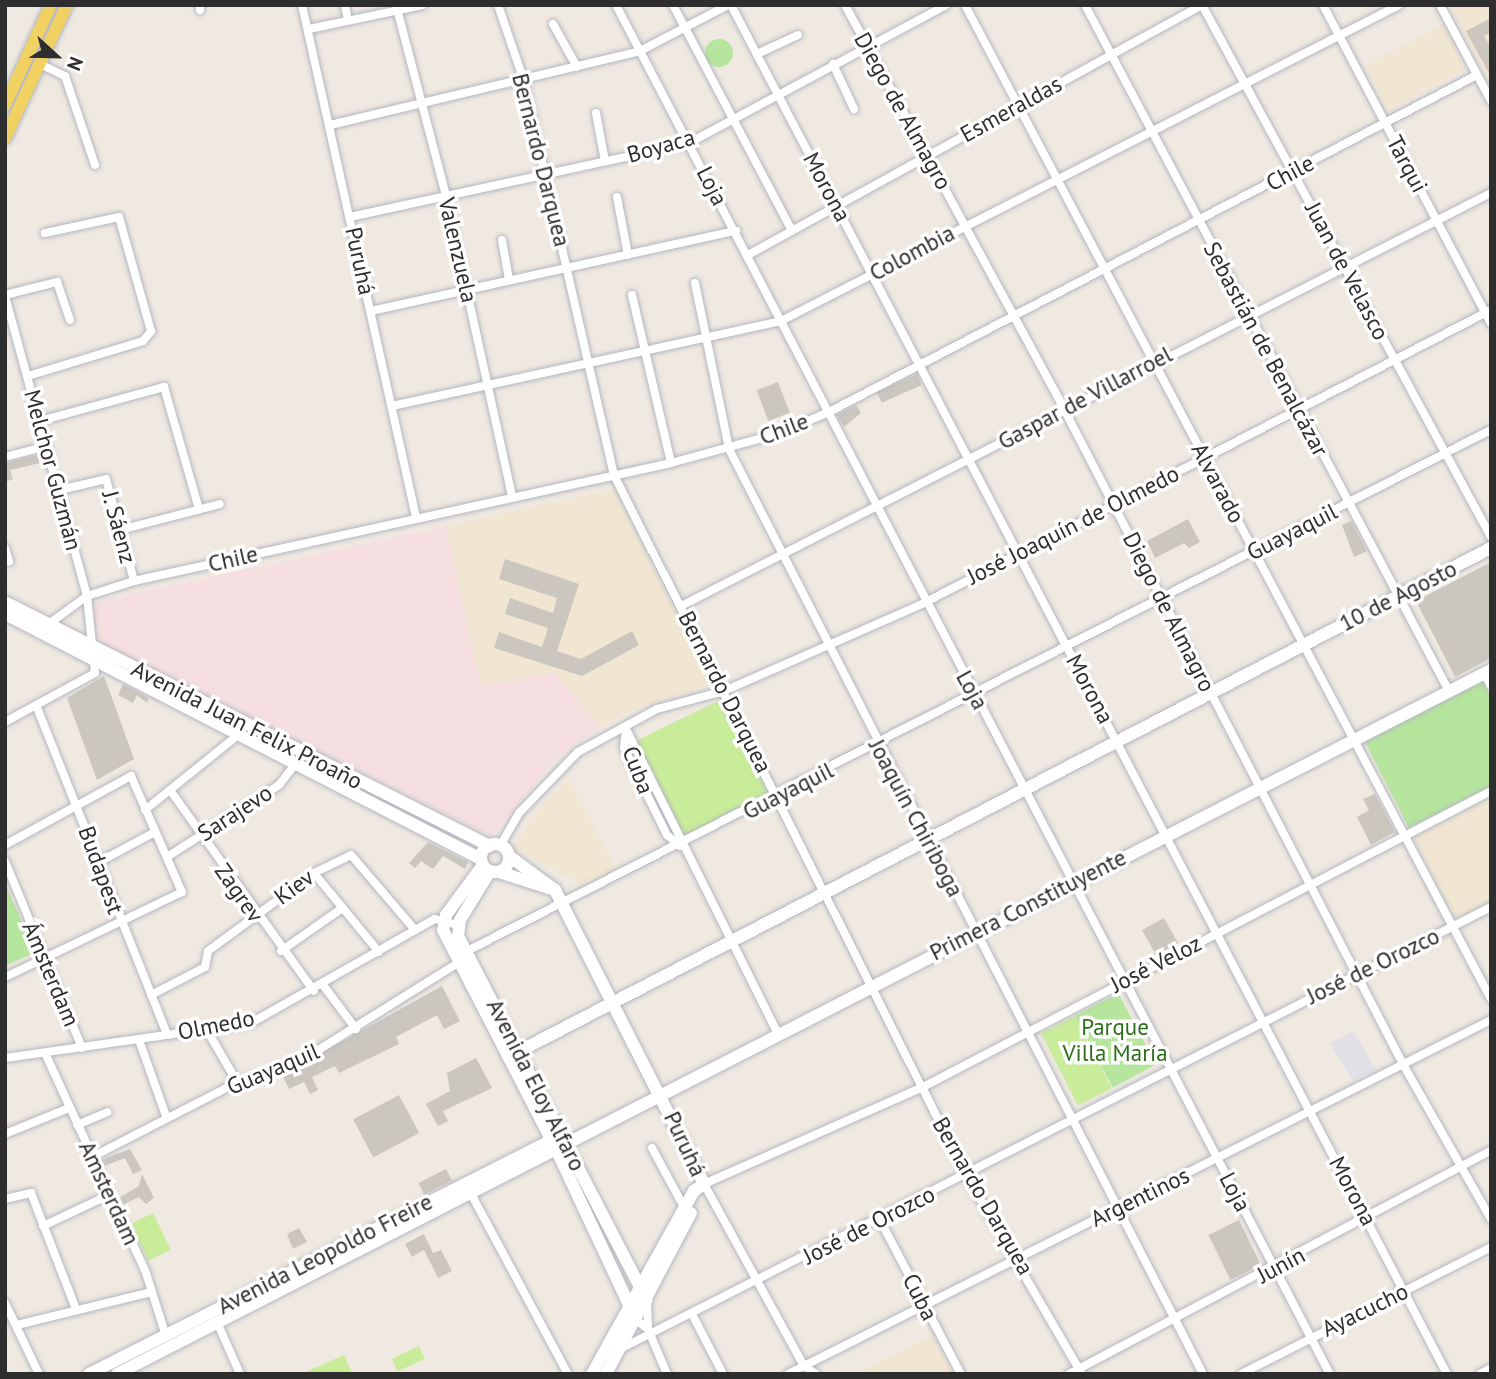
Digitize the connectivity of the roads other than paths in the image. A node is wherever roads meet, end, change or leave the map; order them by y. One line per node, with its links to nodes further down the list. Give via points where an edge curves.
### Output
1 (51, 5): 38 (main road)
2 (67, 5): 29 (main road)
3 (302, 5): 22 (street, Puruhá)
4 (345, 5): 19 (street)
5 (423, 5): 18 (street)
6 (498, 5): 33 (street, Bernardo Darquea)
7 (616, 5): 26 (street, Loja)
8 (673, 5): 21 (street)
9 (729, 5): 21 (street); 27 (street, Morona)
10 (845, 5): 25 (street, Diego de Almagro)
11 (946, 5): 25 (street, Boyaca)
12 (965, 5): 39 (street, Alvarado)
13 (1085, 5): 28 (street, Sebastián de Benalcázar)
14 (1202, 5): 28 (street, Esmeraldas); 34 (street, Juan de Velasco)
15 (1322, 5): 23 (street, Tarqui)
16 (1399, 5): 23 (street, Colombia)
17 (1440, 5): 32 (street)
18 (396, 8): 19 (street); 37 (street, Valenzuela)
19 (348, 21): 22 (street)
20 (552, 24): 31 (street)
21 (684, 28): 26 (street); 42 (street)
22 (309, 29): 44 (street, Puruhá)
23 (1338, 34): 34 (street, Colombia); 43 (street, Tarqui)
24 (798, 35): 27 (street)
25 (866, 46): 30 (street, Boyaca); 48 (street, Diego de Almagro)
26 (640, 51): 31 (street); 47 (street, Loja)
27 (757, 54): 35 (street, Morona)
28 (1111, 54): 39 (street, Esmeraldas); 45 (street, Sebastián de Benalcázar)
29 (40, 64): 46 (main road); 50 (street, via 65,76)
30 (833, 64): 35 (street, Boyaca); 40 (street)
31 (577, 67): 33 (street)
32 (1477, 75): 36 (street); 43 (street, Chile)
33 (523, 78): 37 (street); 52 (street, Bernardo Darquea)
34 (1247, 83): 45 (street, Colombia); 51 (street, Juan de Velasco)
35 (778, 94): 42 (street, Boyaca); 57 (street, Morona)
36 (1491, 101)
37 (420, 103): 44 (street); 55 (street, Valenzuela)
38 (5, 105)
39 (1018, 105): 48 (street, Esmeraldas); 53 (street, Alvarado)
40 (854, 109)
41 (596, 113): 49 (street)
42 (732, 119): 47 (street, Boyaca); 62 (street)
43 (1385, 123): 51 (street, Chile); 59 (street, Tarqui)
44 (330, 125): 58 (street, Puruhá)
45 (1151, 132): 53 (street, Colombia); 60 (street, Sebastián de Benalcázar)
46 (5, 138)
47 (689, 143): 49 (street, Boyaca); 63 (street, Loja)
48 (928, 155): 57 (street, Esmeraldas); 61 (street, Diego de Almagro)
49 (605, 161): 52 (street, Boyaca)
50 (94, 165)
51 (1293, 171): 60 (street, Chile); 68 (street, Juan de Velasco)
52 (544, 175): 55 (street, Boyaca); 69 (street, Bernardo Darquea)
53 (1057, 178): 61 (street, Colombia); 70 (street, Alvarado)
54 (1491, 194): 59 (street, Gaspar de Villarroel)
55 (446, 196): 58 (street, Boyaca); 74 (street, Valenzuela)
56 (617, 197): 66 (street)
57 (836, 205): 62 (street, Esmeraldas); 71 (street, Morona)
58 (350, 217): 77 (street, Puruhá)
59 (1436, 220): 68 (street, Gaspar de Villarroel); 78 (street, Tarqui)
60 (1198, 222): 70 (street, Chile); 80 (street, Sebastián de Benalcázar)
61 (965, 225): 71 (street, Colombia); 79 (street, Diego de Almagro)
62 (792, 231): 67 (street, Esmeraldas)
63 (736, 232): 66 (street); 67 (street, Loja)
64 (45, 233): 90 (street, via 119,217 150,335)
65 (502, 240): 72 (street)
66 (628, 255): 69 (street)
67 (748, 255): 82 (street, Loja)
68 (1344, 265): 80 (street, Gaspar de Villarroel); 86 (street, Juan de Velasco)
69 (568, 268): 72 (street); 88 (street, Bernardo Darquea)
70 (1105, 269): 79 (street, Chile); 87 (street, Alvarado)
71 (874, 274): 82 (street, Colombia); 89 (street, Morona)
72 (509, 279): 74 (street)
73 (695, 283): 84 (street, Joaquín Chiriboga)
74 (466, 288): 77 (street); 91 (street, Valenzuela)
75 (632, 295): 85 (street)
76 (5, 296): 81 (street, via 57,282); 90 (street, Melchor Guzmán)
77 (371, 311): 92 (street, Puruhá)
78 (1488, 311): 83 (street, Tarqui); 86 (street, José Joaquín de Olmedo)
79 (1013, 316): 89 (street, Chile); 94 (street, Diego de Almagro)
80 (1246, 316): 87 (street, Gaspar de Villarroel); 93 (street, Sebastián de Benalcázar)
81 (70, 320)
82 (781, 321): 84 (street, Colombia); 95 (street, Loja)
83 (1491, 323)
84 (704, 339): 85 (street, Colombia); 99 (street, Joaquín Chiriboga)
85 (643, 352): 88 (street, Colombia); 104 (street)
86 (1395, 359): 93 (street, José Joaquín de Olmedo); 100 (street, Juan de Velasco)
87 (1154, 361): 94 (street, Gaspar de Villarroel); 101 (street, Alvarado)
88 (589, 364): 91 (street, Colombia); 105 (street, Bernardo Darquea)
89 (921, 364): 95 (street, Chile); 103 (street, Morona)
90 (28, 376): 96 (street, Melchor Guzmán)
91 (488, 386): 92 (street, Colombia); 107 (street, Valenzuela)
92 (391, 406): 113 (street, Puruhá)
93 (1295, 409): 101 (street, José Joaquín de Olmedo); 108 (street, Sebastián de Benalcázar)
94 (1065, 411): 103 (street, Gaspar de Villarroel); 111 (street, Diego de Almagro)
95 (830, 412): 99 (street, Chile); 110 (street, Loja)
96 (40, 421): 98 (street, Melchor Guzmán); 112 (street, via 164,387)
97 (1491, 430): 100 (street, Guayaquil)
98 (47, 446): 102 (street); 106 (street, Melchor Guzmán)
99 (729, 449): 104 (street, Chile); 120 (street, Joaquín Chiriboga)
100 (1446, 453): 108 (street, Guayaquil); 115 (street, Juan de Velasco)
101 (1204, 456): 111 (street, José Joaquín de Olmedo); 119 (street, Alvarado)
102 (5, 457)
103 (971, 457): 110 (street, Gaspar de Villarroel); 118 (street, Morona)
104 (671, 463): 105 (street, Chile)
105 (614, 475): 107 (street, Chile); 128 (street, Bernardo Darquea)
106 (60, 490): 114 (street, J. Sáenz, via 106,479); 123 (street, Melchor Guzmán)
107 (512, 497): 113 (street, Chile)
108 (1350, 502): 119 (street, Guayaquil); 125 (street, Sebastián de Benalcázar)
109 (220, 504): 112 (street)
110 (877, 506): 120 (street, Gaspar de Villarroel); 127 (street, Loja)
111 (1114, 506): 118 (street, José Joaquín de Olmedo); 124 (street, Diego de Almagro)
112 (199, 509): 114 (street)
113 (416, 517): 122 (street, Chile)
114 (120, 530): 122 (street, J. Sáenz)
115 (1491, 537)
116 (5, 548): 121 (street)
117 (1491, 548): 125 (main road, 10 de Agosto)
118 (1020, 551): 127 (street, José Joaquín de Olmedo); 133 (street, Morona)
119 (1254, 551): 124 (street, Guayaquil); 131 (street, Alvarado)
120 (779, 555): 128 (street, Gaspar de Villarroel); 134 (street, Joaquín Chiriboga)
121 (9, 561)
122 (134, 581): 123 (street, Chile)
123 (87, 596): 130 (street, Chile); 132 (street, Melchor Guzmán)
124 (1163, 597): 133 (street, Guayaquil); 140 (street, Diego de Almagro)
125 (1398, 597): 131 (main road, 10 de Agosto); 139 (street, Sebastián de Benalcázar)
126 (5, 602): 130 (main road, Avenida Juan Felix Proaño)
127 (924, 603): 134 (street, José Joaquín de Olmedo); 141 (street, Loja)
128 (681, 606): 138 (street, Bernardo Darquea)
129 (5, 614): 130 (main road, Avenida Juan Felix Proaño)
130 (43, 628): 132 (main road, Avenida Juan Felix Proaño); 135 (main road, Avenida Juan Felix Proaño)
131 (1305, 643): 140 (main road, 10 de Agosto); 146 (street, Alvarado)
132 (89, 645): 135 (street, Melchor Guzmán); 164 (main road, Avenida Juan Felix Proaño)
133 (1068, 646): 141 (street, Guayaquil); 147 (street, Morona)
134 (829, 649): 138 (street, José Joaquín de Olmedo); 148 (street, Joaquín Chiriboga)
135 (95, 660): 142 (street, via 95,673 89,678); 145 (main road, Avenida Juan Felix Proaño)
136 (1488, 671): 137 (street); 139 (main road, Primera Constituyente)
137 (1491, 686)
138 (724, 691): 144 (street, via 657,709); 154 (street, Bernardo Darquea)
139 (1450, 691): 146 (main road, Primera Constituyente)
140 (1210, 693): 147 (main road, 10 de Agosto); 151 (street, Diego de Almagro)
141 (975, 696): 148 (street, Guayaquil); 150 (street, Loja)
142 (36, 705): 143 (street); 155 (street, Budapest)
143 (5, 722)
144 (626, 729): 163 (street, Cuba, via 677,828); 163 (street, Cuba, via 624,747 667,835); 164 (street, via 578,752 554,774 520,811)
145 (238, 735): 149 (main road, Avenida Juan Felix Proaño); 152 (street)
146 (1355, 739): 151 (main road, Primera Constituyente); 159 (street, Alvarado)
147 (1116, 740): 150 (main road, 10 de Agosto); 158 (street, Morona)
148 (876, 745): 154 (street, Guayaquil); 161 (street, Joaquín Chiriboga)
149 (296, 763): 160 (street, Sarajevo, via 279,785); 168 (main road, Avenida Juan Felix Proaño)
150 (1024, 786): 161 (main road, 10 de Agosto); 170 (street, Loja)
151 (1258, 788): 158 (main road, Primera Constituyente); 171 (street, Diego de Almagro)
152 (170, 790): 156 (street); 160 (street, Zagrev)
153 (1491, 791): 159 (street, José Veloz)
154 (779, 796): 163 (street, Guayaquil); 173 (street, Bernardo Darquea)
155 (76, 804): 156 (street, via 131,776); 162 (street); 167 (street, Budapest)
156 (145, 810): 157 (street)
157 (155, 832): 165 (street); 167 (street)
158 (1166, 834): 170 (main road, Primera Constituyente); 184 (street, Morona)
159 (1405, 835): 171 (street, José Veloz); 181 (street, Alvarado)
160 (199, 836): 165 (street, Sarajevo); 177 (street, Zagrev)
161 (928, 838): 173 (main road, 10 de Agosto); 183 (street, Joaquín Chiriboga)
162 (5, 845)
163 (680, 846): 174 (street, Guayaquil); 185 (street, Cuba)
164 (500, 849): 168 (main road); 168 (main road); 172 (main road, Avenida Juan Felix Proaño)
165 (167, 857): 178 (street, via 182,893)
166 (5, 861): 189 (street, Ámsterdam)
167 (99, 862): 178 (street, Budapest)
168 (488, 867): 172 (main road, Avenida Juan Felix Proaño); 179 (main road); 180 (main road)
169 (314, 873): 176 (street); 177 (street, Kiev); 182 (street, Kiev, via 351,855)
170 (1073, 881): 183 (main road, Primera Constituyente); 193 (street, Loja)
171 (1310, 884): 184 (street, José Veloz); 191 (street, Diego de Almagro)
172 (555, 890): 174 (main road, Avenida Juan Felix Proaño)
173 (825, 892): 185 (main road, 10 de Agosto); 194 (street, Bernardo Darquea)
174 (563, 906): 187 (street, Guayaquil); 199 (main road, Puruhá)
175 (1491, 907): 181 (street, José de Orozco)
176 (341, 909): 186 (street); 188 (street)
177 (255, 916): 186 (street, Zagrev); 197 (street, Kiev, via 208,951 205,967)
178 (120, 921): 189 (street); 197 (street, Budapest)
179 (443, 922): 180 (street); 182 (street, Olmedo); 190 (main road, Avenida Eloy Alfaro)
180 (457, 925): 187 (main road, Avenida Eloy Alfaro)
181 (1453, 927): 191 (street, José de Orozco); 198 (street, Alvarado)
182 (415, 930): 188 (street, Olmedo)
183 (977, 932): 194 (main road, Primera Constituyente); 203 (street, Joaquín Chiriboga)
184 (1217, 932): 193 (street, José Veloz); 200 (street, Morona)
185 (728, 940): 199 (main road, 10 de Agosto); 205 (street, Cuba)
186 (281, 951): 196 (street, Zagrev)
187 (467, 951): 190 (street, Guayaquil); 210 (main road, Avenida Eloy Alfaro)
188 (379, 952): 195 (street, Olmedo)
189 (43, 958): 192 (street); 208 (street, Ámsterdam)
190 (458, 963): 202 (street, Guayaquil); 210 (main road, Avenida Eloy Alfaro)
191 (1356, 973): 200 (street, José de Orozco); 212 (street, Diego de Almagro)
192 (5, 976)
193 (1125, 980): 203 (street, José Veloz); 213 (street, Loja)
194 (872, 984): 205 (main road, Primera Constituyente); 215 (street, Bernardo Darquea)
195 (323, 985): 196 (street, Olmedo); 202 (street)
196 (314, 991): 204 (street, Olmedo, via 251,1023)
197 (151, 995): 206 (street, Budapest)
198 (1491, 999)
199 (612, 1000): 210 (main road, 10 de Agosto); 216 (main road, Puruhá)
200 (1263, 1020): 213 (street, José de Orozco); 219 (street, Morona)
201 (1491, 1020): 212 (street, Argentinos)
202 (356, 1029): 214 (street, Guayaquil, via 299,1062)
203 (1029, 1030): 215 (street, José Veloz); 221 (street, Joaquín Chiriboga)
204 (208, 1032): 206 (street, Olmedo); 214 (street, via 233,1075)
205 (777, 1032): 216 (main road, Primera Constituyente)
206 (167, 1035): 207 (street, Olmedo)
207 (139, 1040): 208 (street, Olmedo); 220 (street)
208 (82, 1048): 209 (street, Olmedo)
209 (46, 1053): 211 (street, Olmedo); 217 (street, Amsterdam)
210 (514, 1053): 224 (main road, Avenida Eloy Alfaro)
211 (5, 1058)
212 (1404, 1066): 219 (street, Argentinos); 229 (street, Diego de Almagro)
213 (1170, 1067): 221 (street, José de Orozco); 228 (street, Loja)
214 (232, 1085): 220 (street, Guayaquil)
215 (923, 1087): 230 (street, Bernardo Darquea); 231 (street, José Veloz)
216 (662, 1094): 224 (main road, Primera Constituyente); 231 (main road, Puruhá)
217 (69, 1108): 222 (street, Amsterdam); 223 (street)
218 (107, 1112): 222 (street)
219 (1310, 1113): 228 (street, Argentinos); 237 (street, Morona)
220 (166, 1116): 227 (street, Guayaquil)
221 (1070, 1119): 230 (street, José de Orozco); 236 (street, Joaquín Chiriboga)
222 (77, 1125): 227 (street, Amsterdam)
223 (5, 1134)
224 (559, 1142): 232 (main road, Avenida Leopoldo Freire); 245 (main road, Avenida Eloy Alfaro); 250 (main road, Avenida Eloy Alfaro); 259 (main road, Avenida Leopoldo Freire)
225 (652, 1147): 235 (street)
226 (1491, 1151): 229 (street, Junín)
227 (92, 1157): 233 (street, Amsterdam)
228 (1217, 1159): 236 (street, Argentinos); 243 (street, Loja)
229 (1463, 1165): 237 (street, Junín); 238 (street, Diego de Almagro)
230 (966, 1175): 239 (street, José de Orozco); 242 (street, Bernardo Darquea)
231 (704, 1184): 235 (main road); 244 (street, Puruhá); 248 (main road)
232 (471, 1194): 256 (main road, Avenida Leopoldo Freire); 269 (street)
233 (109, 1195): 240 (street); 247 (street, Amsterdam)
234 (5, 1199): 240 (street, via 30,1192)
235 (685, 1209): 245 (main road)
236 (1115, 1209): 242 (street, Argentinos); 255 (street, Joaquín Chiriboga)
237 (1368, 1219): 243 (street, Junín); 246 (street, Morona)
238 (1491, 1219)
239 (880, 1220): 244 (street, José de Orozco); 251 (street, Cuba)
240 (43, 1226): 252 (street)
241 (1491, 1247): 246 (street, Ayacucho)
242 (1018, 1258): 251 (street, Argentinos); 264 (street, Bernardo Darquea)
243 (1275, 1269): 255 (street, Junín); 260 (street, Loja)
244 (758, 1282): 253 (street, José de Orozco); 262 (street, Puruhá)
245 (641, 1287): 248 (main road, Avenida Eloy Alfaro); 250 (main road)
246 (1406, 1290): 260 (street, Ayacucho); 281 (street, Morona)
247 (151, 1292): 252 (street); 259 (street, Amsterdam)
248 (647, 1300): 254 (main road); 258 (street)
249 (5, 1303): 257 (street)
250 (632, 1304): 254 (main road, Avenida Eloy Alfaro); 270 (main road)
251 (925, 1306): 262 (street, Argentinos); 276 (street, Cuba)
252 (76, 1308): 257 (street)
253 (692, 1314): 258 (street, José de Orozco); 273 (street)
254 (636, 1320): 258 (street); 261 (main road)
255 (1175, 1320): 264 (street, Junín); 278 (street, Joaquín Chiriboga)
256 (217, 1322): 267 (main road, Avenida Leopoldo Freire); 268 (street)
257 (17, 1325): 265 (street)
258 (649, 1331): 261 (street, José de Orozco); 272 (street)
259 (166, 1336): 266 (main road, Avenida Leopoldo Freire)
260 (1311, 1337): 279 (street, Ayacucho); 280 (street, Loja)
261 (620, 1349): 271 (main road)
262 (804, 1366): 274 (street, Argentinos); 275 (street, Puruhá)
263 (1491, 1368): 282 (street)
264 (1081, 1371): 277 (street, Junín)
265 (38, 1374)
266 (89, 1374)
267 (117, 1374)
268 (240, 1374)
269 (568, 1374)
270 (592, 1374)
271 (606, 1374)
272 (667, 1374)
273 (723, 1374)
274 (788, 1374)
275 (816, 1374)
276 (961, 1374)
277 (1069, 1374)
278 (1203, 1374)
279 (1241, 1374)
280 (1330, 1374)
281 (1447, 1374)
282 (1480, 1374)

